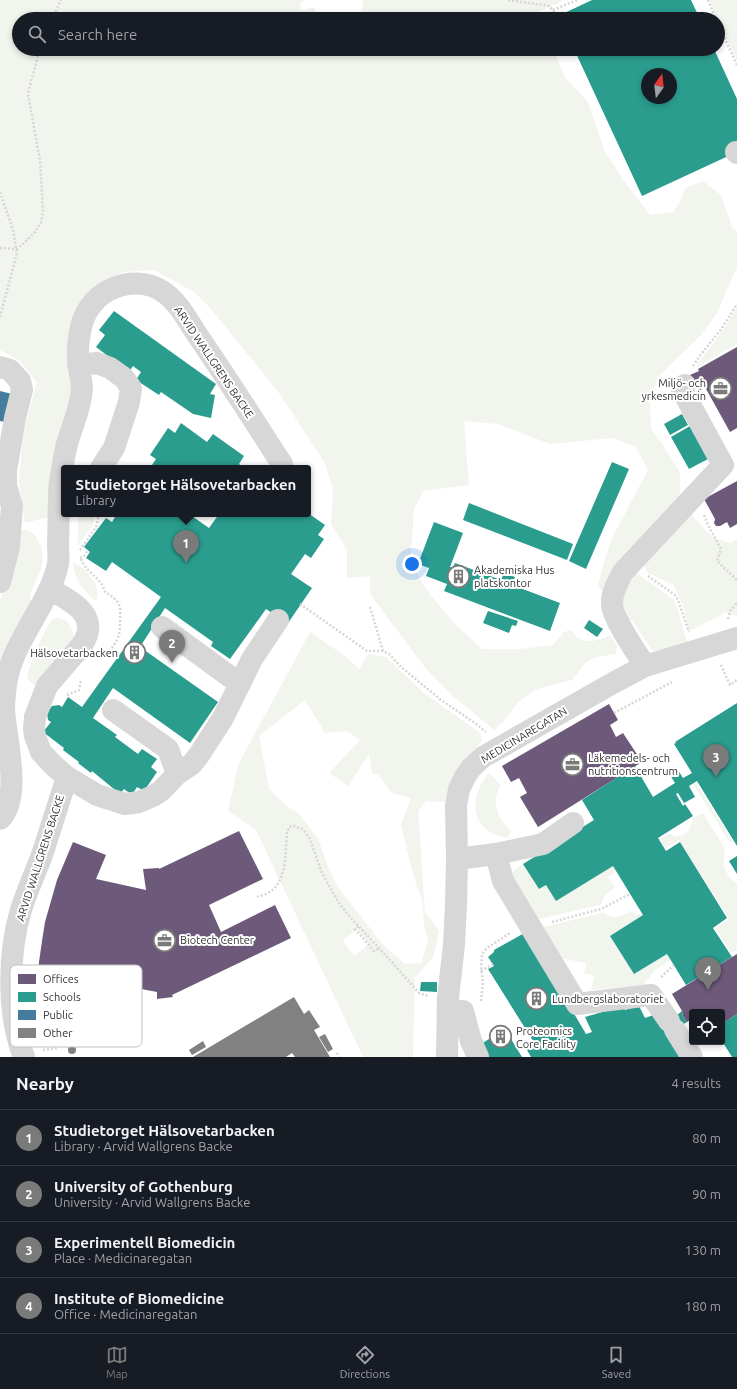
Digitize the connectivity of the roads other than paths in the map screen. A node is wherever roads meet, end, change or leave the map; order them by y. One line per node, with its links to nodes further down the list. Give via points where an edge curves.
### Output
1 (78, 366): 4 (street, ARVID WALLGRENS BACKE, via 81,325 97,298 120,285 130,283 154,286 172,300); 5 (street, ARVID WALLGRENS BACKE, via 82,387 79,408 66,447); 6 (street, via 97,363 110,368 124,378 131,388 114,448)
2 (0, 367): 8 (street, via 10,370 20,381 22,390 6,471 6,486 12,506)
3 (685, 385): 14 (street, via 682,390 723,465 631,563 617,584 612,605 618,621)
4 (282, 464)
5 (63, 465)
6 (103, 465)
7 (61, 478): 10 (street, ARVID WALLGRENS BACKE, via 58,563)
8 (5, 546): 9 (street)
9 (0, 582)
10 (50, 589): 18 (street, via 78,606 84,614 88,628 82,645 47,686 35,717 35,736 42,752); 19 (street, ARVID WALLGRENS BACKE, via 26,631 6,683 4,709 11,795)
11 (278, 620): 15 (street, via 252,659)
12 (162, 627): 15 (street)
13 (732, 632): 14 (street, MEDICINAREGATAN)
14 (645, 666): 22 (street, MEDICINAREGATAN, via 499,747 471,768 459,789 456,805)
15 (240, 684): 17 (street, via 223,718 199,755 192,764)
16 (113, 710): 17 (street, via 168,749)
17 (177, 774): 18 (street, via 153,796 125,804 97,795)
18 (67, 777): 23 (street, ARVID WALLGRENS BACKE, via 21,910)
19 (0, 819)
20 (573, 823): 21 (street, via 543,844)
21 (496, 854): 22 (street); 29 (street, via 503,881 577,1004 651,994)
22 (457, 859): 24 (street, MEDICINAREGATAN, via 454,945)
23 (12, 965)
24 (448, 1005): 27 (street, MEDICINAREGATAN); 28 (street, via 463,1011)
25 (20, 1047): 26 (street, ARVID WALLGRENS BACKE)
26 (24, 1057)
27 (447, 1057)
28 (478, 1057)
29 (692, 1057)

